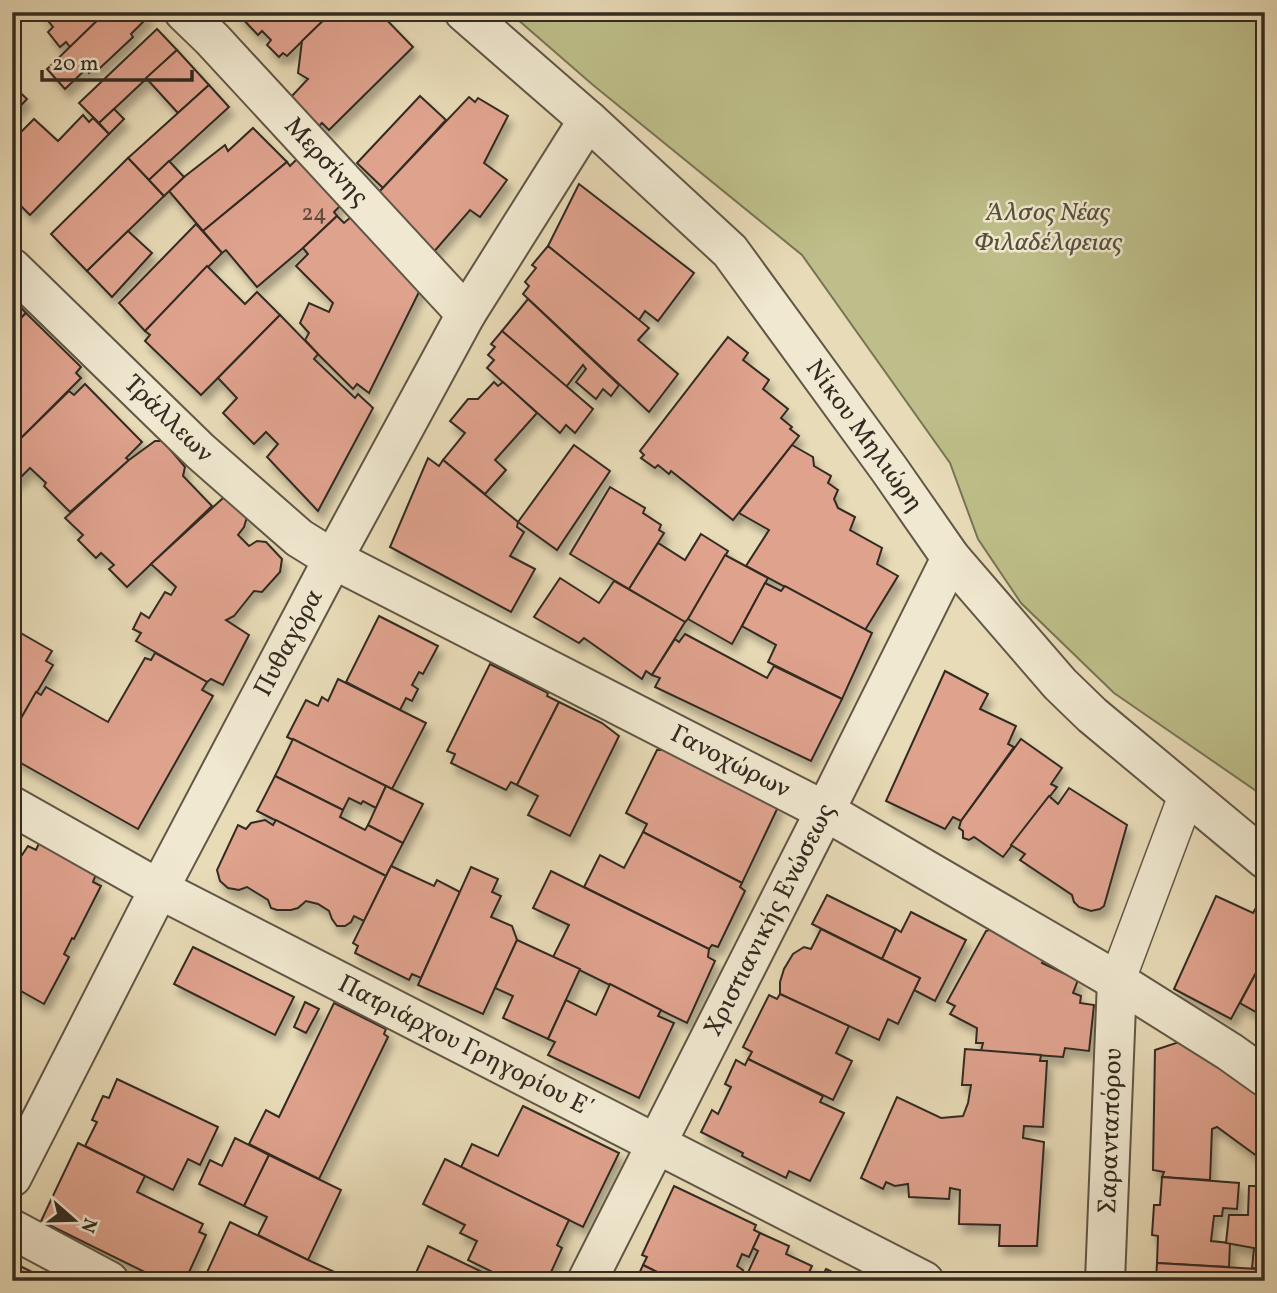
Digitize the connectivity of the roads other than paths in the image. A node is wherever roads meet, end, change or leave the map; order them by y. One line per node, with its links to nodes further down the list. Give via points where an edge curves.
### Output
1 (184, 12): 5 (street, Μερσίνης)
2 (464, 12): 3 (street, Νίκου Μηλιώρη)
3 (588, 120): 5 (street, Πυθαγόρα); 6 (street, Νίκου Μηλιώρη, via 730,251)
4 (12, 268): 7 (street, Τράλλεων, via 200,451 299,538)
5 (466, 314): 7 (street, Πυθαγόρα)
6 (951, 558): 8 (street, Νίκου Μηλιώρη, via 1059,684); 10 (street, Χριστιανικής Ενώσεως)
7 (333, 559): 10 (street, Γανοχώρων); 12 (street, Πυθαγόρα)
8 (1187, 794): 11 (street, Νίκου Μηλιώρη); 13 (street)
9 (12, 806): 12 (street, Πατριάρχου Γρηγορίου Ε΄)
10 (825, 811): 13 (street, Γανοχώρων); 15 (street, Χριστιανικής Ενώσεως)
11 (1265, 859)
12 (159, 889): 15 (street, Πατριάρχου Γρηγορίου Ε΄); 16 (street, Πυθαγόρα)
13 (1117, 981): 14 (street, Γανοχώρων); 21 (street, Σαρανταπόρου)
14 (1265, 1077)
15 (657, 1144): 19 (street, Χριστιανικής Ενώσεως); 20 (street, Πατριάρχου Γρηγορίου Ε΄)
16 (12, 1177)
17 (12, 1229): 18 (street)
18 (109, 1281)
19 (587, 1281)
20 (925, 1281)
21 (1105, 1281)

